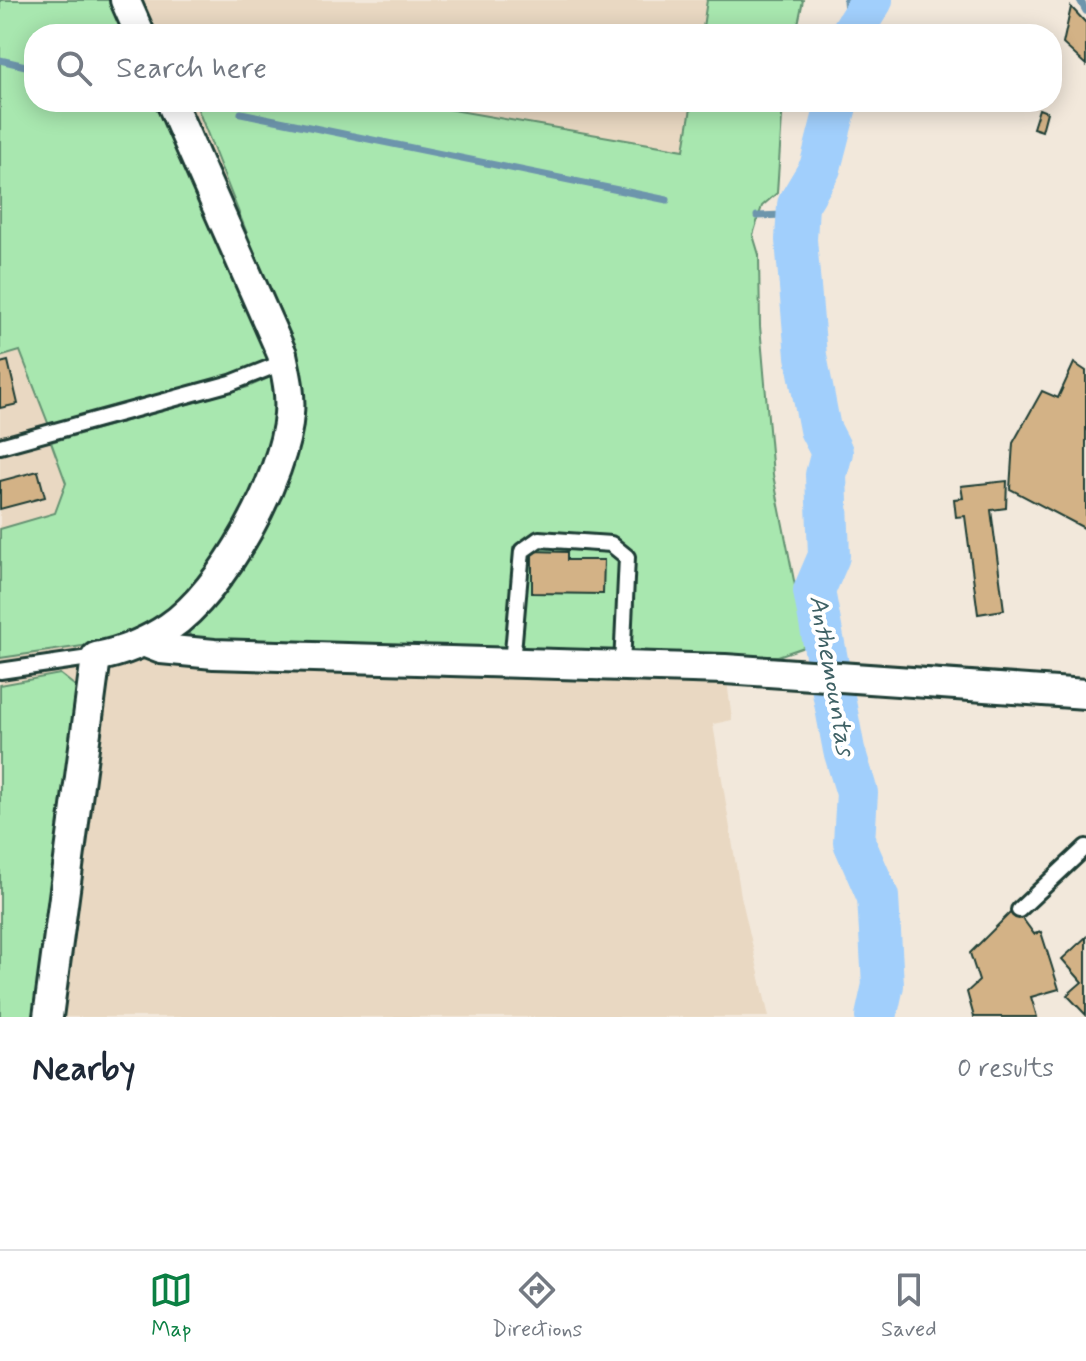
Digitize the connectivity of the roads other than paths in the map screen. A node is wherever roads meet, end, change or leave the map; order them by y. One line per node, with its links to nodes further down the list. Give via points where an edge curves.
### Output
1 (125, 0): 2 (street)
2 (136, 24)
3 (176, 112): 4 (street)
4 (284, 362): 5 (lane, via 231,383); 6 (street, via 289,387 284,447 259,511 198,599 172,626)
5 (0, 446)
6 (143, 642): 7 (street); 8 (street, via 200,654)
7 (96, 657): 10 (lane); 14 (street)
8 (512, 663): 9 (street); 9 (lane, via 522,551 539,539 611,544 627,557)
9 (622, 666): 11 (street)
10 (0, 671)
11 (1086, 694)
12 (1086, 847): 13 (lane)
13 (1019, 910)
14 (48, 1017)

